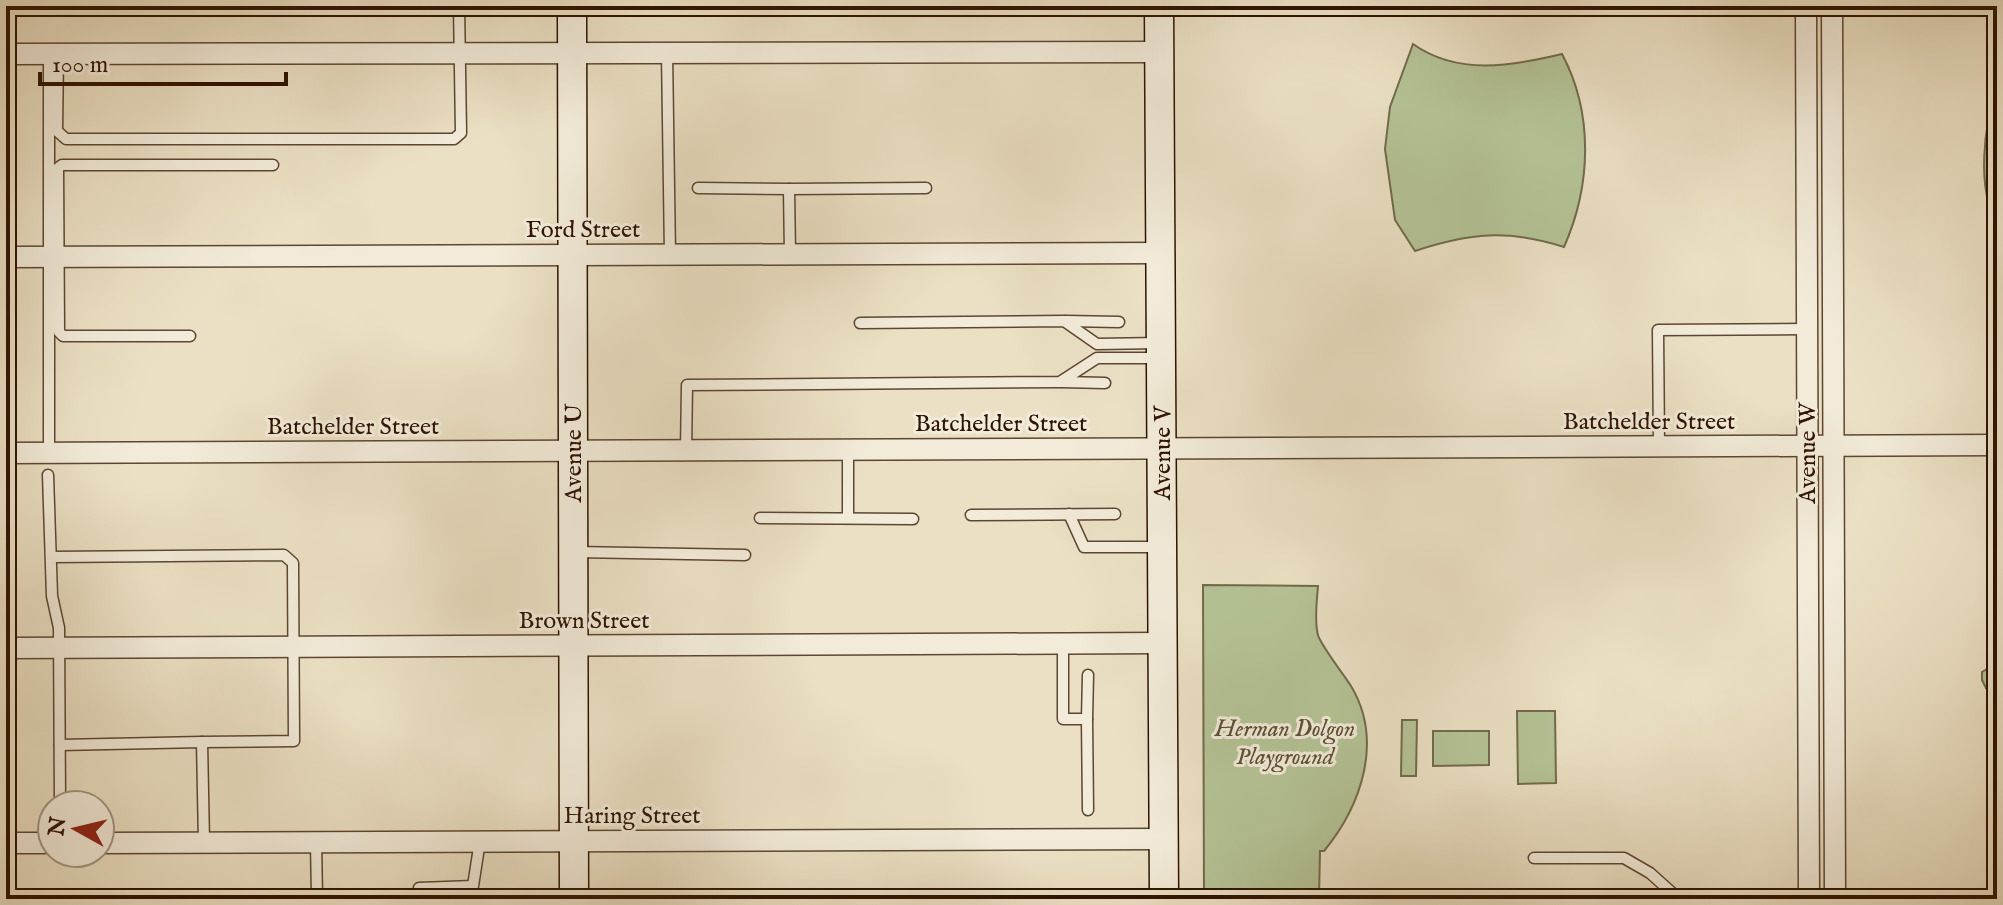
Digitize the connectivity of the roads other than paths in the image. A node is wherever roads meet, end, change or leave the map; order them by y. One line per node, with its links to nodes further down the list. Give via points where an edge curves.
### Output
1 (459, 6): 9 (lane)
2 (572, 6): 6 (main road, Avenue U)
3 (1159, 6): 8 (main road, Avenue V)
4 (1806, 6): 25 (street, Avenue W)
5 (1832, 6): 33 (street, Avenue W)
6 (572, 52): 7 (street); 9 (street); 18 (main road, Avenue U)
7 (667, 52): 8 (street); 19 (lane)
8 (1159, 52): 16 (main road, Avenue V)
9 (461, 53): 11 (street); 11 (lane, via 461,133 454,139 66,139 57,131)
10 (6, 54): 11 (street)
11 (53, 54): 20 (lane)
12 (273, 165): 20 (lane, via 62,165)
13 (698, 188): 15 (lane)
14 (926, 188): 15 (lane)
15 (789, 189): 17 (lane)
16 (1160, 253): 17 (street, Ford Street); 27 (main road, Avenue V)
17 (790, 254): 19 (street, Ford Street)
18 (572, 255): 19 (street, Ford Street); 20 (street, Ford Street); 36 (main road, Avenue U)
19 (670, 255)
20 (54, 256): 21 (street, Ford Street); 26 (lane, via 63,336); 39 (lane)
21 (6, 257)
22 (1064, 321): 23 (lane); 24 (lane); 27 (lane, via 1097,344)
23 (1119, 322)
24 (860, 323)
25 (1807, 329): 31 (lane, via 1658,330); 32 (street, Avenue W)
26 (190, 336)
27 (1161, 350): 28 (lane, via 1097,358); 34 (main road, Avenue V)
28 (1060, 382): 29 (lane); 37 (lane, via 687,385)
29 (1105, 383)
30 (1997, 445): 33 (street, Batchelder Street)
31 (1659, 447): 32 (street, Batchelder Street); 34 (street, Batchelder Street)
32 (1808, 447): 33 (street, Batchelder Street); 77 (street, Avenue W)
33 (1833, 447): 78 (street, Avenue W)
34 (1162, 449): 35 (street, Batchelder Street); 47 (main road, Avenue V)
35 (848, 450): 37 (street, Batchelder Street); 45 (lane)
36 (573, 451): 37 (street, Batchelder Street); 39 (street, Batchelder Street); 48 (main road, Avenue U)
37 (686, 451)
38 (6, 453): 39 (street, Batchelder Street)
39 (49, 453)
40 (48, 475): 50 (lane)
41 (1069, 514): 42 (lane); 43 (lane); 47 (lane, via 1084,547)
42 (1115, 514)
43 (971, 515)
44 (760, 518): 45 (lane)
45 (848, 518): 46 (lane)
46 (913, 519)
47 (1162, 547): 51 (main road, Avenue V)
48 (573, 552): 49 (lane); 53 (main road, Avenue U)
49 (745, 555)
50 (52, 557): 54 (lane, via 284,555 293,563); 56 (lane)
51 (1162, 643): 52 (street, Brown Street); 63 (main road, Avenue V)
52 (1063, 644): 53 (street, Brown Street); 58 (lane, via 1063,719)
53 (573, 646): 54 (street, Brown Street); 65 (main road, Avenue U)
54 (293, 647): 56 (street, Brown Street); 59 (lane, via 294,741)
55 (6, 648): 56 (street, Brown Street)
56 (59, 648): 60 (lane)
57 (1088, 675): 58 (lane)
58 (1087, 719): 62 (lane)
59 (202, 742): 60 (lane); 66 (lane)
60 (60, 745): 61 (lane)
61 (60, 789)
62 (1088, 810)
63 (1164, 839): 65 (street, Haring Street); 75 (main road, Avenue V)
64 (480, 841): 65 (street, Haring Street); 67 (street, Haring Street); 73 (lane, via 473,886 419,888)
65 (574, 841): 74 (main road, Avenue U)
66 (204, 842): 67 (street, Haring Street); 70 (street, Haring Street)
67 (316, 842): 72 (lane)
68 (6, 843): 69 (street)
69 (36, 843)
70 (116, 843)
71 (1534, 858): 76 (lane, via 1624,858)
72 (317, 899)
73 (419, 899)
74 (574, 899)
75 (1164, 899)
76 (1679, 899)
77 (1809, 899)
78 (1835, 899)

